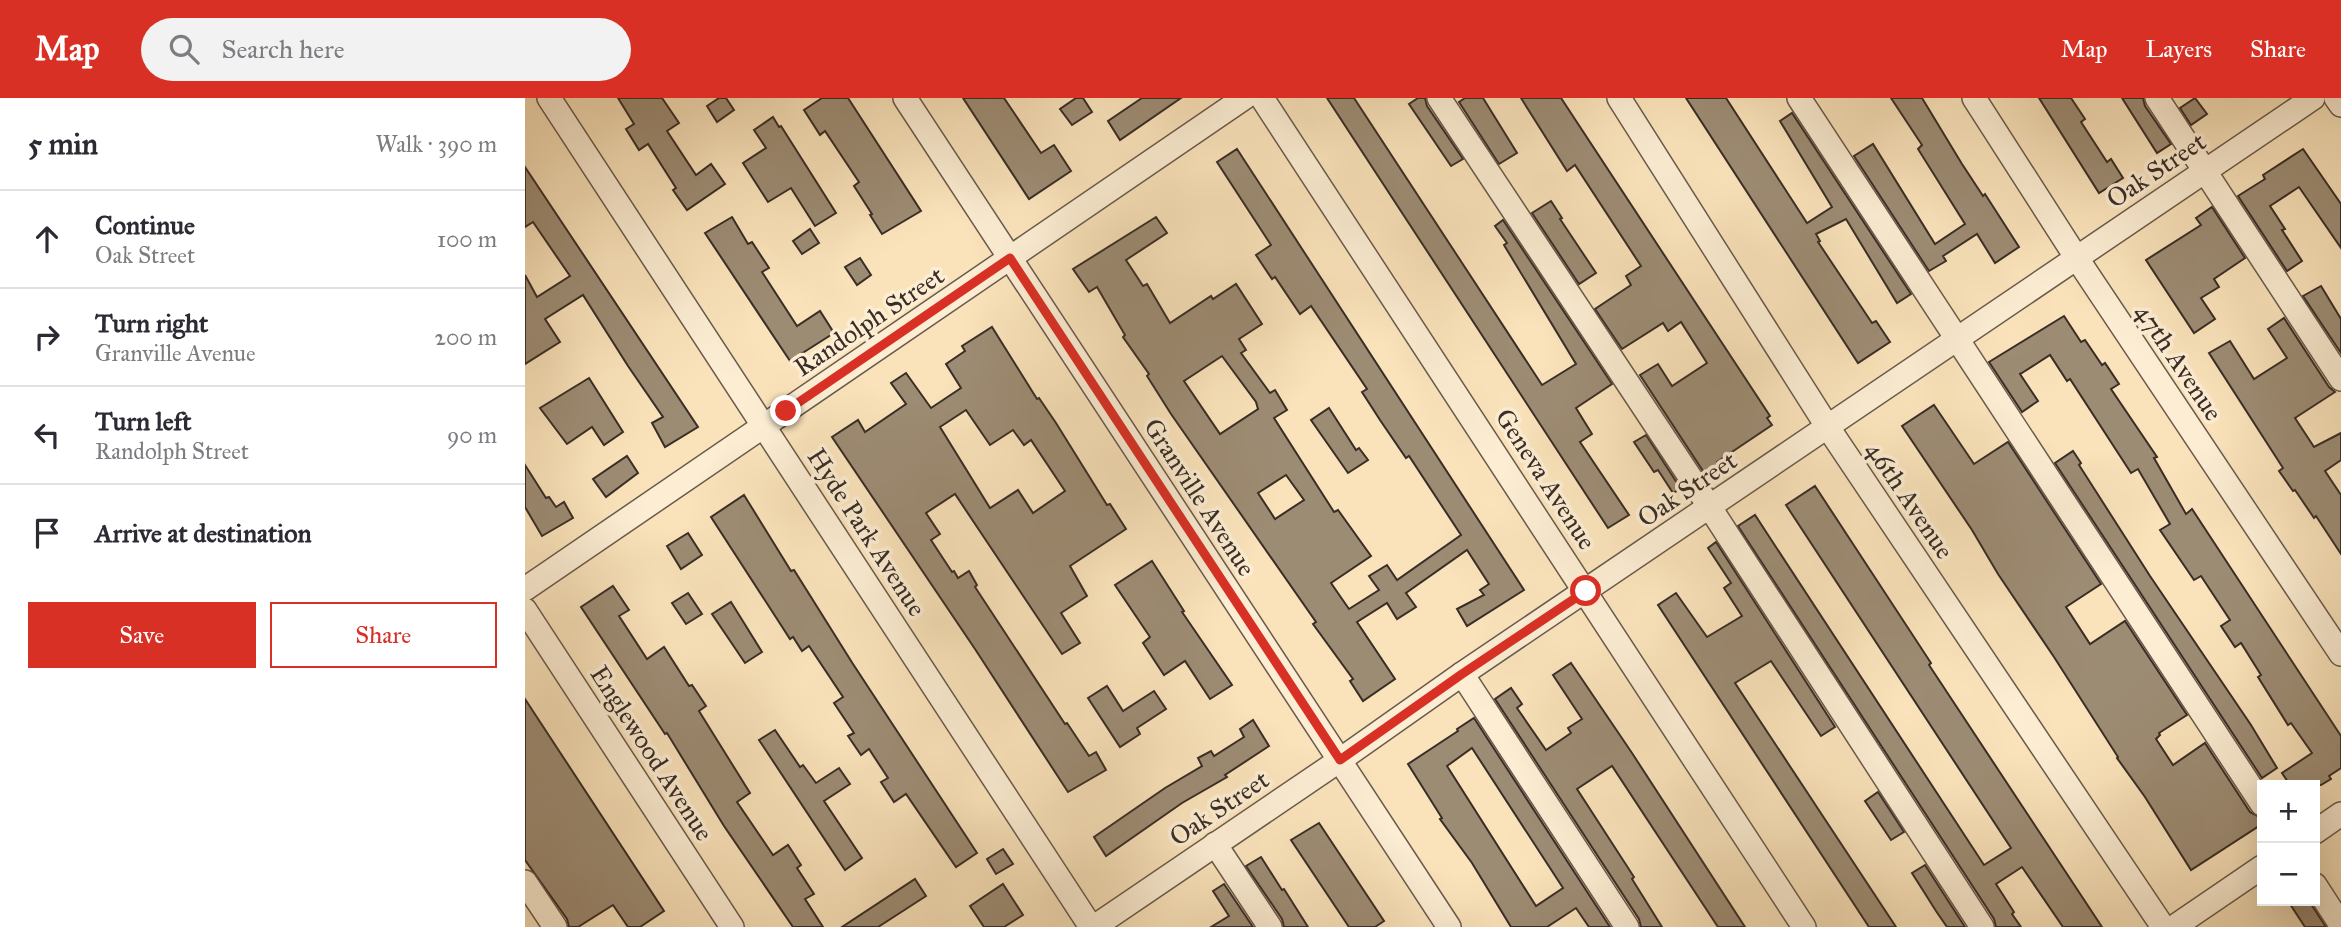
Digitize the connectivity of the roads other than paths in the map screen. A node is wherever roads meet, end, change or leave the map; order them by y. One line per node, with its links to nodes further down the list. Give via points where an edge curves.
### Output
1 (549, 98): 18 (street, Hyde Park Avenue)
2 (905, 98): 15 (street, Granville Avenue)
3 (1244, 98): 15 (street, Randolph Street)
4 (1262, 98): 22 (street, Geneva Avenue)
5 (1439, 98): 20 (street)
6 (1619, 98): 19 (street, 46th Avenue)
7 (1799, 98): 16 (street)
8 (1974, 98): 14 (street, 47th Avenue)
9 (2157, 98): 13 (street)
10 (2313, 98): 13 (street, Oak Street)
11 (2336, 98): 12 (street)
12 (2341, 105)
13 (2205, 171): 14 (street, Oak Street); 17 (street)
14 (2076, 257): 16 (street, Oak Street); 24 (street, 47th Avenue)
15 (1010, 258): 18 (street, Randolph Street); 26 (street, Granville Avenue)
16 (1957, 338): 19 (street, Oak Street); 27 (street)
17 (2341, 380)
18 (764, 426): 21 (street, Randolph Street); 37 (street, Hyde Park Avenue)
19 (1827, 426): 20 (street, Oak Street); 43 (street, 46th Avenue)
20 (1709, 508): 22 (street, Oak Street); 42 (street)
21 (525, 589)
22 (1586, 591): 25 (street, Oak Street); 41 (street, Geneva Avenue)
23 (525, 610): 36 (street, Englewood Avenue)
24 (2341, 654)
25 (1462, 674): 26 (street, Oak Street); 40 (street)
26 (1340, 760): 30 (street, Oak Street); 39 (street, Granville Avenue)
27 (2257, 796)
28 (2341, 814): 29 (street)
29 (2320, 829)
30 (1215, 844): 37 (street, Oak Street); 38 (street)
31 (2257, 870): 44 (street)
32 (525, 882): 35 (street)
33 (2320, 893): 34 (street)
34 (2341, 925)
35 (555, 927)
36 (732, 927)
37 (1093, 927)
38 (1270, 927)
39 (1449, 927)
40 (1627, 927)
41 (1804, 927)
42 (1982, 927)
43 (2163, 927)
44 (2174, 927)

